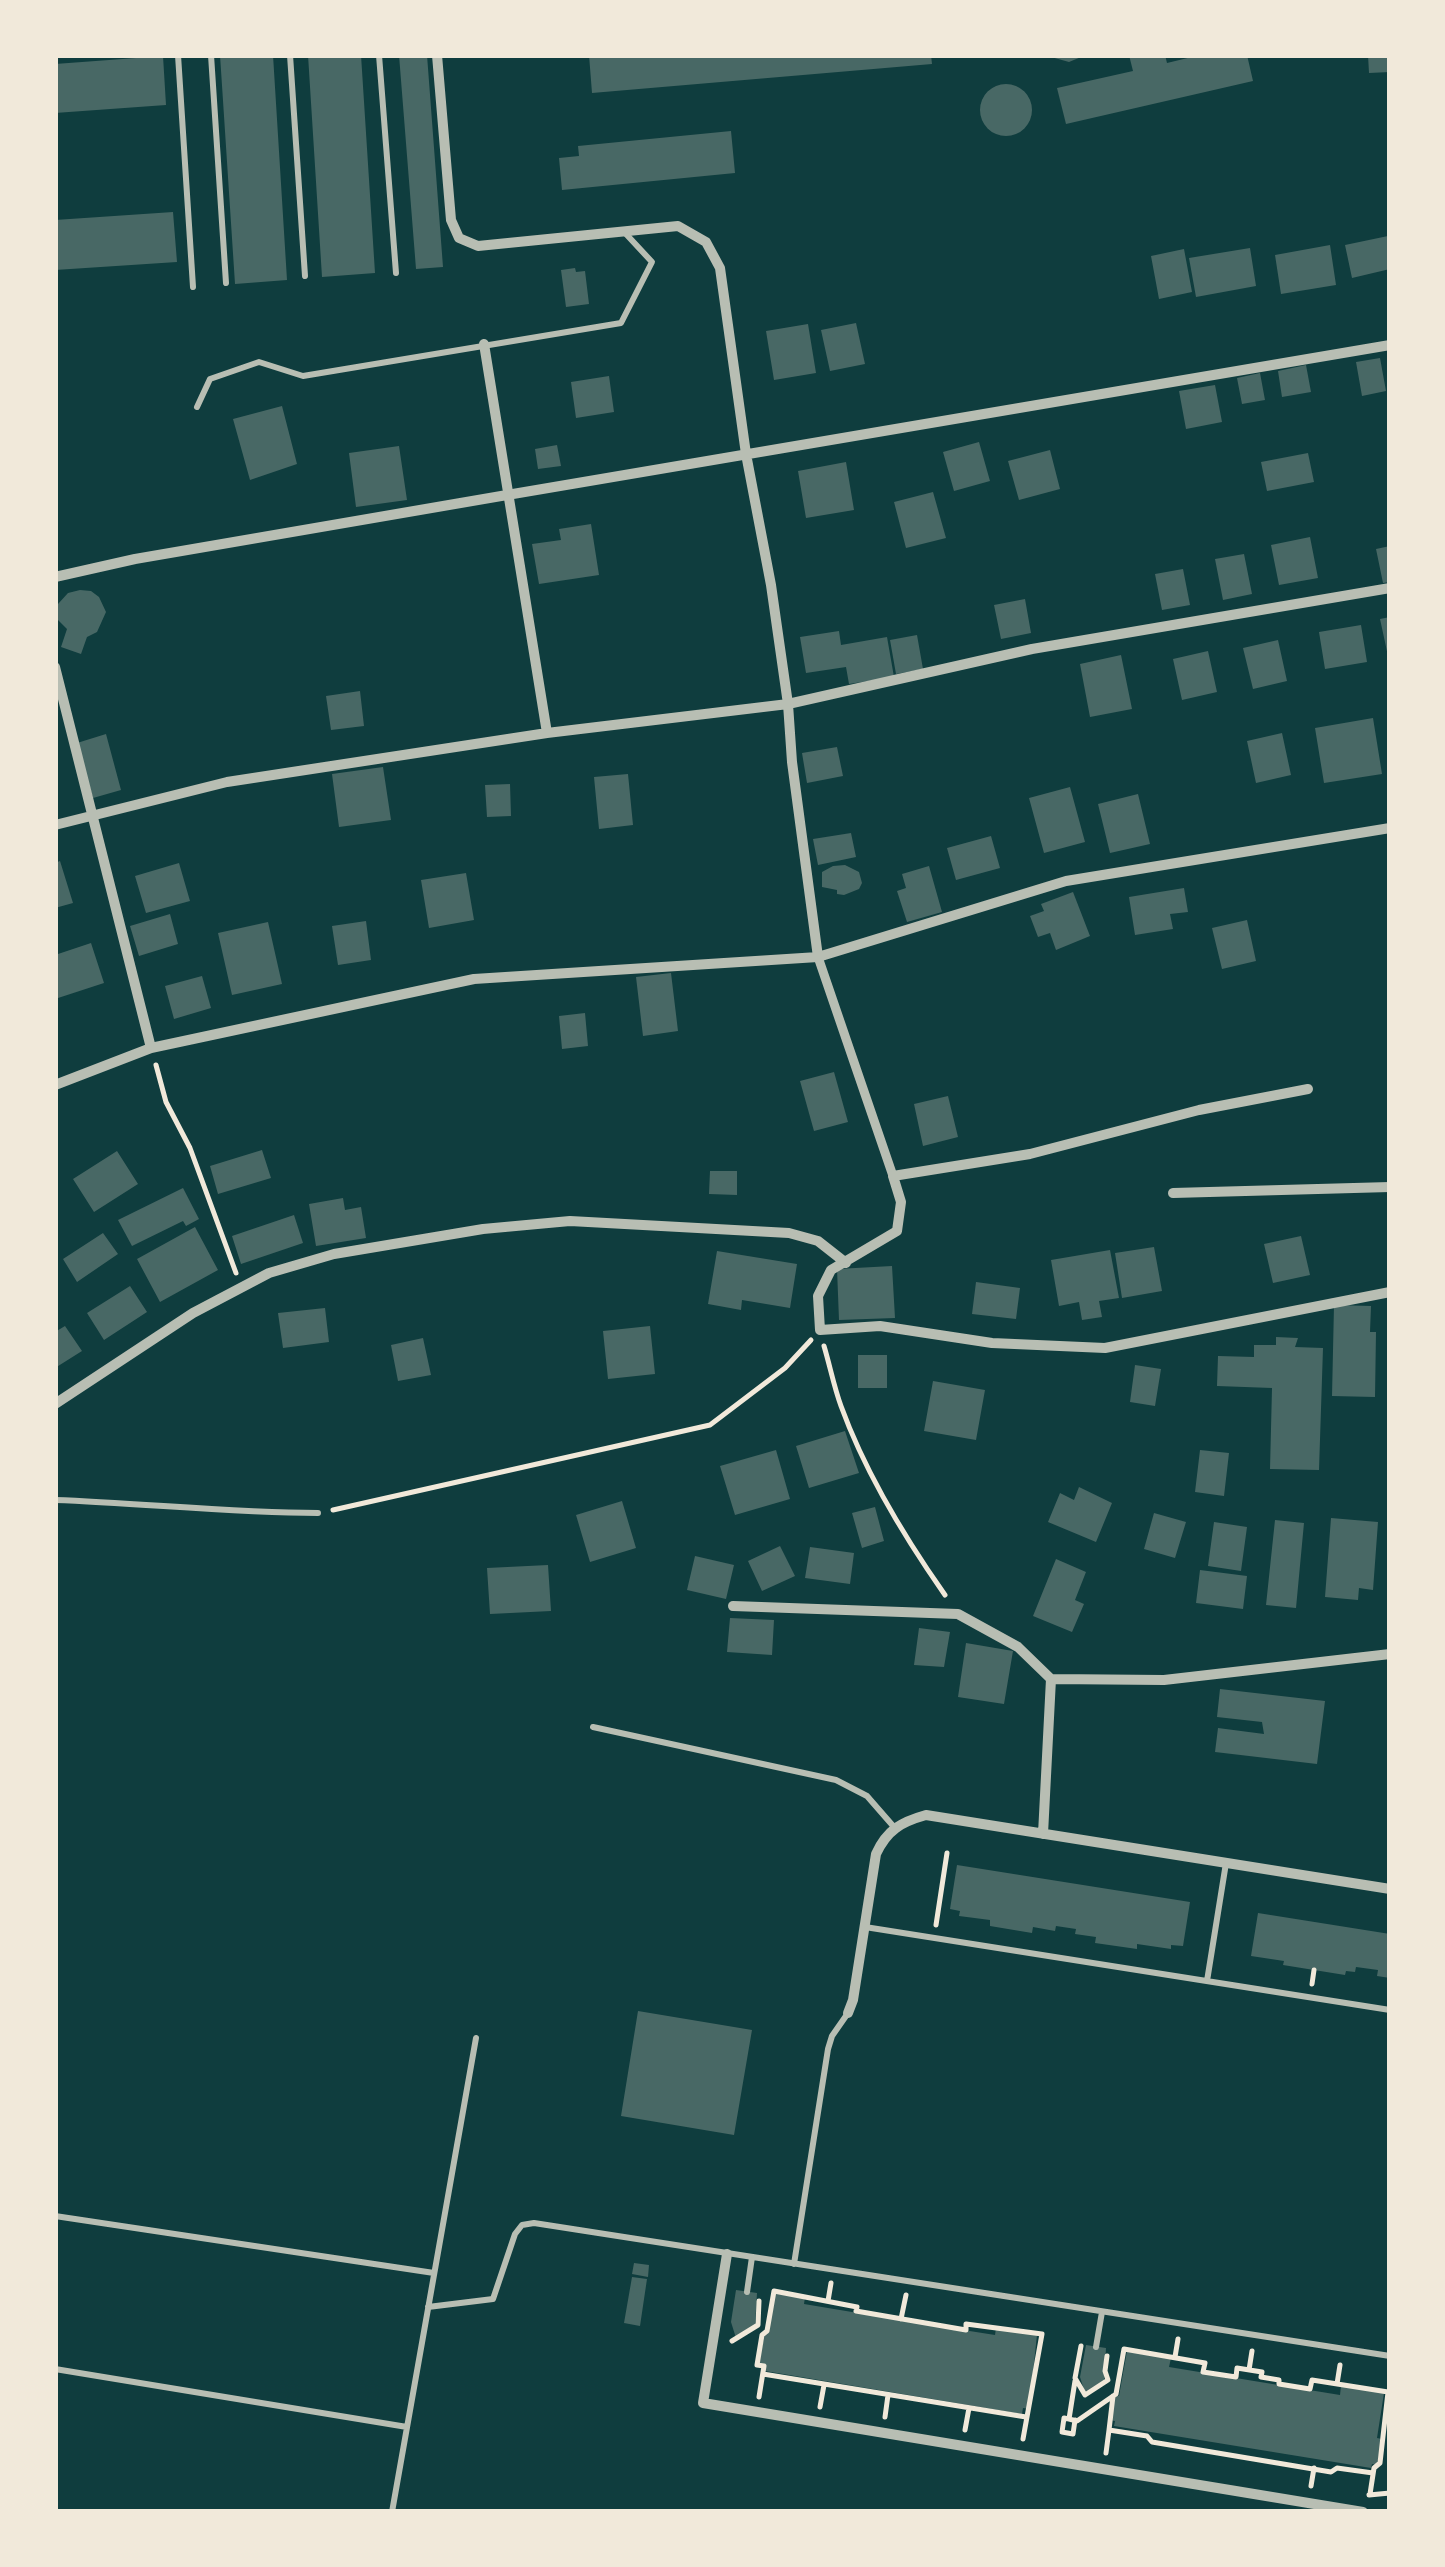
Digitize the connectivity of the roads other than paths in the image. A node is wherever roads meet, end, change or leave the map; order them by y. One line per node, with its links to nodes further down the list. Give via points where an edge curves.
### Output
1 (178, 55): 10 (lane)
2 (211, 55): 9 (lane)
3 (290, 55): 8 (lane)
4 (379, 55): 7 (lane)
5 (438, 55): 6 (street, via 450,220 459,238 478,246)
6 (626, 234): 11 (lane, via 652,262 620,323); 14 (street, via 678,226 706,242 720,268)
7 (396, 273)
8 (305, 276)
9 (226, 282)
10 (193, 287)
11 (484, 344): 13 (lane, via 303,376 259,362 210,380); 15 (street)
12 (1390, 345): 14 (street)
13 (197, 407)
14 (746, 454): 15 (street); 19 (street)
15 (507, 494): 16 (street); 20 (street)
16 (55, 577)
17 (1390, 588): 19 (street, via 1032,649)
18 (55, 667): 21 (street)
19 (788, 704): 20 (street); 24 (street)
20 (547, 733): 21 (street, via 227,782)
21 (93, 813): 22 (street); 25 (street)
22 (55, 825)
23 (1390, 828): 24 (street, via 1066,880)
24 (818, 957): 25 (street, via 474,979); 28 (street)
25 (151, 1048): 26 (street)
26 (55, 1085)
27 (1308, 1090): 28 (street, via 1030,1154)
28 (893, 1176): 31 (street, via 901,1202 897,1231)
29 (1390, 1187): 30 (street)
30 (1172, 1194)
31 (846, 1262): 32 (street, via 831,1270 818,1296 820,1330 880,1326 992,1343 1105,1348); 33 (street, via 818,1240 789,1232 570,1221 483,1228 334,1254 269,1273 193,1313)
32 (1390, 1292)
33 (55, 1404)
34 (55, 1500): 35 (lane)
35 (318, 1513)
36 (732, 1606): 38 (street, via 958,1614 1018,1647)
37 (1390, 1654): 38 (street, via 1164,1680)
38 (1050, 1679): 41 (street)
39 (593, 1727): 40 (lane, via 836,1780 867,1796)
40 (894, 1827): 41 (street, via 926,1815); 44 (street, via 876,1854)
41 (1042, 1834): 42 (street)
42 (1226, 1863): 43 (street); 45 (lane)
43 (1390, 1889)
44 (865, 1926): 45 (lane); 47 (street)
45 (1207, 1981): 46 (lane)
46 (1390, 2010)
47 (848, 2013): 52 (lane, via 828,2049)
48 (476, 2038): 53 (lane)
49 (55, 2216): 53 (lane)
50 (727, 2254): 51 (lane); 55 (lane, via 522,2225 493,2299); 62 (street, via 702,2403)
51 (752, 2257): 52 (lane); 54 (lane)
52 (794, 2264): 56 (lane)
53 (434, 2274): 55 (lane)
54 (747, 2292)
55 (428, 2307): 60 (lane)
56 (1102, 2312): 57 (lane); 58 (lane)
57 (1096, 2347)
58 (1390, 2356)
59 (55, 2369): 60 (lane)
60 (407, 2427): 61 (lane)
61 (392, 2512)
62 (1363, 2512)

